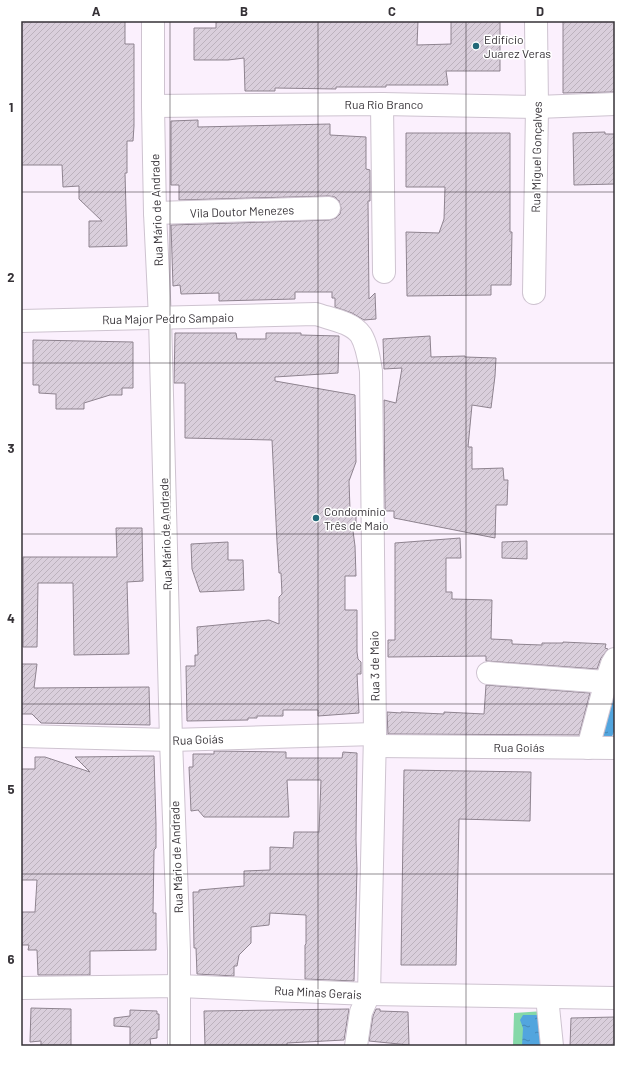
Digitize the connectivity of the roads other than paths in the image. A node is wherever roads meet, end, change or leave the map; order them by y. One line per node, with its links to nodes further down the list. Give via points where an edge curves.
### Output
1 (153, 21): 5 (street, Rua Mário de Andrade)
2 (536, 21): 6 (street, Rua Miguel Gonçalves)
3 (382, 104): 5 (street, Rua Rio Branco); 6 (street, Rua Rio Branco); 9 (street)
4 (615, 104): 6 (street, Rua Rio Branco)
5 (153, 106): 8 (street, Rua Mário de Andrade)
6 (537, 107): 10 (street, Rua Miguel Gonçalves)
7 (330, 208): 8 (street, Vila Doutor Menezes)
8 (155, 213): 12 (street, Rua Mário de Andrade)
9 (384, 272)
10 (534, 293)
11 (316, 314): 12 (street, Rua Major Pedro Sampaio); 19 (street, Rua 3 de Maio, via 348,324 360,334 371,371)
12 (160, 318): 13 (street, Rua Major Pedro Sampaio); 18 (street, Rua Mário de Andrade)
13 (21, 321)
14 (615, 659): 16 (street)
15 (488, 673): 16 (street)
16 (606, 682): 21 (street)
17 (21, 736): 18 (street, Rua Goiás)
18 (171, 740): 19 (street, Rua Goiás); 22 (street, Rua Mário de Andrade)
19 (375, 740): 21 (street, Rua Goiás); 24 (street, Rua 3 de Maio)
20 (614, 745): 21 (street, Rua Goiás)
21 (588, 748)
22 (179, 986): 23 (street, Rua Minas Gerais); 24 (street, Rua Minas Gerais); 27 (street, Rua Mário de Andrade)
23 (21, 988)
24 (369, 994): 25 (street, Rua Minas Gerais); 28 (street, Rua 3 de Maio, via 361,1012)
25 (547, 997): 26 (street, Rua Minas Gerais); 29 (street)
26 (615, 998)
27 (179, 1046)
28 (356, 1046)
29 (552, 1046)

